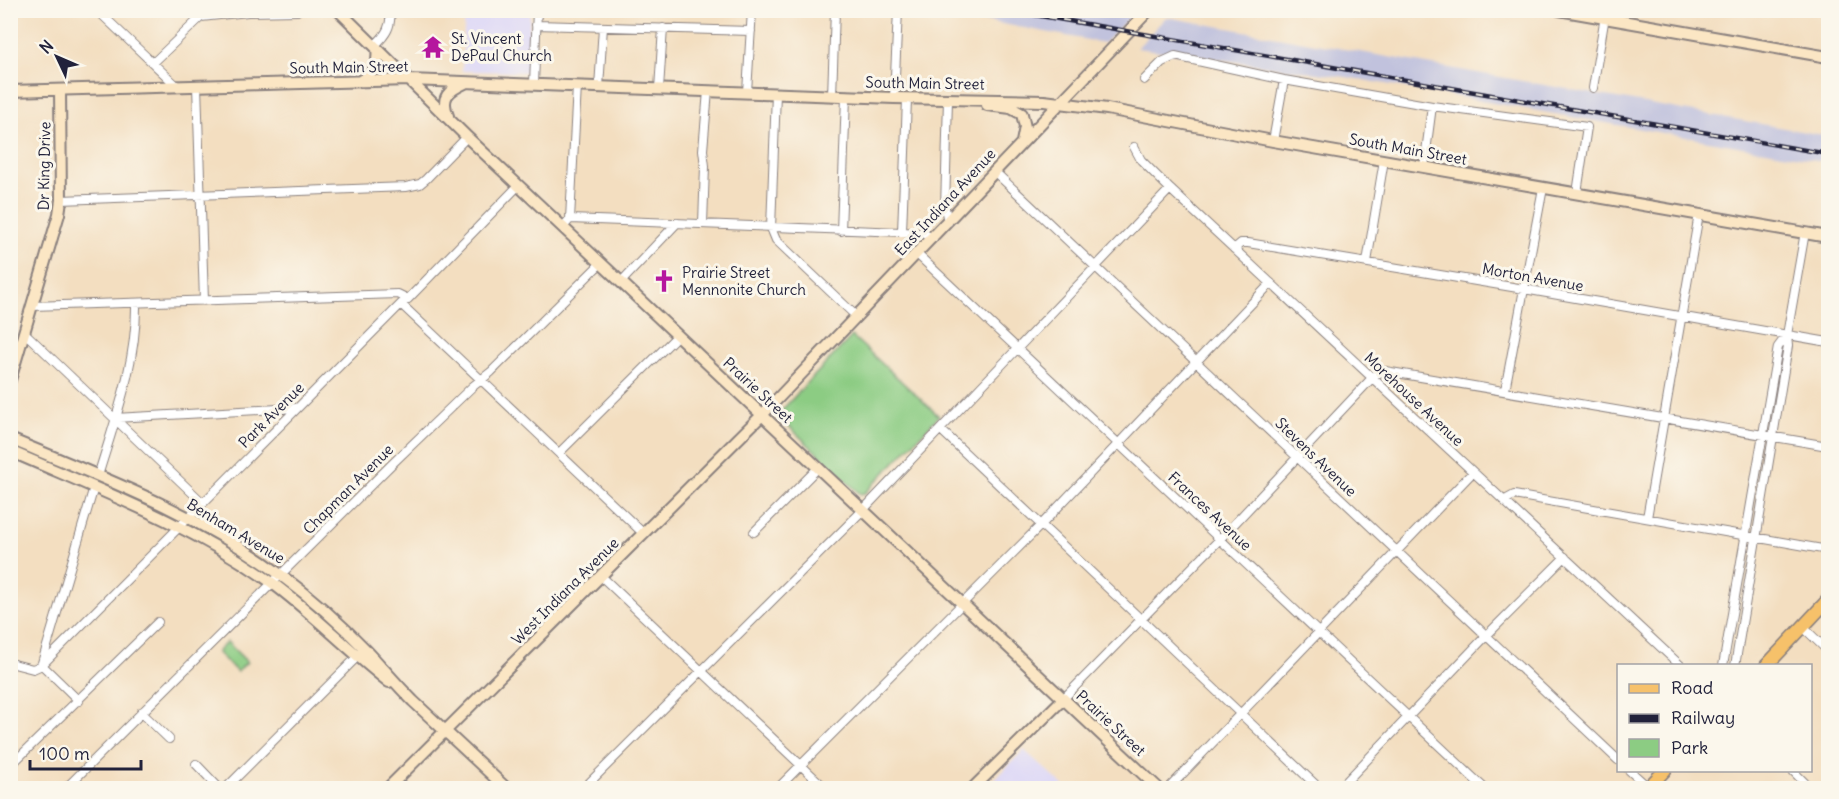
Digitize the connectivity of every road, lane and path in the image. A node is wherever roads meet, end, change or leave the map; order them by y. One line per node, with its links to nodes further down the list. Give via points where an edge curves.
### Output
1 (98, 10): 20 (street)
2 (338, 10): 18 (main road, Prairie Street)
3 (390, 10): 18 (street, via 387,33)
4 (537, 10): 14 (street)
5 (752, 10): 17 (street)
6 (835, 10): 38 (street)
7 (898, 10): 40 (street)
8 (925, 10): 12 (street)
9 (1149, 10): 44 (main road, East Indiana Avenue)
10 (1559, 10): 13 (main road)
11 (297, 11): 20 (street, via 201,17)
12 (936, 12)
13 (1606, 14): 19 (main road); 31 (street)
14 (536, 25): 15 (street); 26 (street)
15 (603, 27): 16 (street); 30 (street)
16 (663, 28): 17 (street); 32 (street)
17 (751, 31): 36 (street)
18 (376, 46): 21 (main road, Prairie Street); 24 (main road, via 374,72)
19 (1828, 57)
20 (153, 63): 28 (street)
21 (409, 80): 24 (main road, South Main Street); 25 (main road, South Main Street); 46 (main road, Prairie Street)
22 (1144, 80): 23 (street, via 1162,62 1175,56)
23 (1284, 80): 45 (street); 48 (street)
24 (358, 81): 27 (main road, South Main Street)
25 (466, 82): 26 (main road, South Main Street); 46 (main road, via 447,95 445,108)
26 (534, 84): 29 (main road, South Main Street)
27 (197, 85): 28 (main road, South Main Street); 58 (street)
28 (177, 86): 33 (main road, South Main Street)
29 (577, 86): 30 (main road, South Main Street); 62 (street)
30 (599, 87): 32 (main road, South Main Street)
31 (1593, 88)
32 (659, 89): 35 (main road, South Main Street)
33 (60, 90): 34 (main road, South Main Street); 59 (main road, Dr King Drive)
34 (10, 91)
35 (708, 91): 36 (main road, South Main Street); 64 (street)
36 (747, 92): 37 (main road, South Main Street)
37 (776, 93): 38 (main road, South Main Street); 65 (street)
38 (832, 96): 39 (main road, South Main Street)
39 (846, 97): 40 (main road, South Main Street); 66 (street)
40 (894, 98): 41 (main road, South Main Street)
41 (907, 99): 42 (main road, South Main Street); 67 (street)
42 (948, 99): 43 (main road, South Main Street); 61 (street)
43 (973, 100): 44 (main road, South Main Street); 49 (main road, via 980,105 1019,111 1024,119)
44 (1061, 103): 48 (main road, South Main Street); 49 (main road, East Indiana Avenue)
45 (1432, 106): 52 (street); 57 (street, via 1587,127)
46 (450, 119): 47 (main road, Prairie Street)
47 (467, 137): 54 (main road, Prairie Street); 58 (street, via 426,179 406,188)
48 (1273, 141): 51 (main road, South Main Street)
49 (1022, 143): 53 (main road, East Indiana Avenue)
50 (1134, 147): 56 (street, Morehouse Avenue, via 1141,160)
51 (1384, 160): 52 (main road, South Main Street); 73 (street)
52 (1424, 167): 55 (main road, South Main Street)
53 (995, 172): 61 (main road, East Indiana Avenue); 75 (street, Stevens Avenue)
54 (519, 185): 62 (main road, Prairie Street); 80 (street, Park Avenue)
55 (1543, 188): 57 (main road, South Main Street); 78 (street)
56 (1170, 189): 71 (street, Morehouse Avenue); 75 (street)
57 (1576, 193): 60 (main road, South Main Street)
58 (201, 195): 59 (street); 79 (street)
59 (61, 200): 82 (main road, Dr King Drive)
60 (1700, 214): 68 (main road, South Main Street); 83 (street)
61 (948, 222): 70 (main road, East Indiana Avenue)
62 (566, 223): 63 (street); 74 (main road, Prairie Street)
63 (677, 223): 64 (street); 76 (street)
64 (703, 224): 65 (street)
65 (771, 228): 66 (street); 84 (street, via 776,240)
66 (841, 231): 67 (street)
67 (902, 232): 70 (street)
68 (1805, 232): 69 (main road, South Main Street); 87 (street)
69 (1828, 237)
70 (933, 238): 72 (main road, East Indiana Avenue)
71 (1234, 249): 73 (street, Morton Avenue, via 1248,243); 77 (street, Morehouse Avenue)
72 (917, 254): 84 (main road, East Indiana Avenue); 89 (street, Frances Avenue)
73 (1366, 262): 78 (street, Morton Avenue)
74 (601, 263): 76 (main road, Prairie Street); 93 (street, Chapman Avenue)
75 (1096, 268): 89 (street); 90 (street, Stevens Avenue)
76 (621, 282): 86 (main road, Prairie Street)
77 (1271, 283): 90 (street); 91 (street, Morehouse Avenue)
78 (1524, 289): 83 (street, Morton Avenue); 94 (street)
79 (204, 301): 80 (street, via 398,294); 81 (street)
80 (405, 301): 93 (street); 95 (street, Park Avenue)
81 (136, 303): 82 (street); 97 (street, via 132,358)
82 (32, 306): 85 (main road, Dr King Drive)
83 (1682, 316): 87 (street, Morton Avenue); 98 (street)
84 (857, 317): 96 (main road, East Indiana Avenue)
85 (25, 333): 92 (main road, Dr King Drive); 97 (street)
86 (678, 335): 96 (main road, Prairie Street); 105 (street)
87 (1787, 335): 88 (street, Morton Avenue); 100 (street, via 1788,346)
88 (1828, 342)
89 (1018, 350): 99 (street); 102 (street, Frances Avenue)
90 (1196, 362): 102 (street); 106 (street, Stevens Avenue)
91 (1372, 378): 94 (street, via 1384,371); 106 (street); 108 (street, Morehouse Avenue)
92 (10, 380)
93 (481, 380): 105 (street); 127 (street, Chapman Avenue)
94 (1505, 390): 98 (street)
95 (296, 408): 97 (street); 112 (street, Park Avenue)
96 (763, 414): 107 (main road, Prairie Street); 119 (main road, West Indiana Avenue)
97 (115, 418): 109 (street); 112 (street)
98 (1664, 418): 100 (street); 115 (street)
99 (941, 430): 113 (street); 116 (street)
100 (1767, 435): 103 (street); 120 (street); 121 (street)
101 (10, 439): 109 (main road, Benham Avenue)
102 (1117, 444): 116 (street); 122 (street, Frances Avenue)
103 (1828, 446)
104 (10, 451): 110 (main road, Benham Avenue)
105 (559, 453): 119 (street)
106 (1296, 457): 122 (street); 124 (street, Stevens Avenue)
107 (818, 468): 113 (main road, Prairie Street); 118 (street)
108 (1473, 472): 111 (street, Morehouse Avenue); 124 (street)
109 (98, 476): 114 (main road, Benham Avenue)
110 (94, 488): 117 (main road, Benham Avenue); 143 (street)
111 (1505, 500): 115 (street, via 1514,495); 125 (street, Morehouse Avenue)
112 (203, 503): 114 (street, Park Avenue)
113 (863, 510): 129 (main road, Prairie Street); 144 (street)
114 (188, 517): 117 (street, Park Avenue); 127 (main road, Benham Avenue, via 236,544)
115 (1647, 518): 120 (street)
116 (1042, 524): 129 (street); 130 (street)
117 (178, 527): 127 (main road, Benham Avenue); 143 (street, Park Avenue)
118 (754, 532)
119 (644, 534): 126 (main road, West Indiana Avenue)
120 (1745, 536): 121 (street); 140 (street)
121 (1755, 537): 123 (street); 141 (street)
122 (1220, 538): 130 (street); 133 (street, Frances Avenue)
123 (1828, 550)
124 (1396, 552): 133 (street); 134 (street, Stevens Avenue)
125 (1565, 557): 134 (street); 139 (street, Morehouse Avenue)
126 (602, 576): 144 (street); 151 (main road, West Indiana Avenue)
127 (276, 579): 135 (main road, Benham Avenue, via 327,613); 137 (main road, Benham Avenue); 148 (street, Chapman Avenue)
128 (1828, 600): 132 (main road)
129 (962, 604): 145 (main road, Prairie Street); 155 (street)
130 (1142, 620): 145 (street); 149 (street)
131 (158, 622): 147 (street)
132 (1803, 627): 136 (street); 142 (main road)
133 (1318, 632): 149 (street); 150 (street, Frances Avenue)
134 (1485, 637): 150 (street); 153 (street, Stevens Avenue)
135 (365, 649): 137 (street); 146 (main road, Benham Avenue)
136 (1828, 651)
137 (357, 657): 146 (main road, Benham Avenue); 165 (street)
138 (10, 663): 143 (street, via 33,669)
139 (1679, 664)
140 (1723, 664)
141 (1735, 664)
142 (1768, 664)
143 (42, 665): 147 (street)
144 (702, 672): 155 (street); 168 (street)
145 (1063, 699): 171 (main road); 172 (main road, Prairie Street)
146 (412, 700): 151 (main road, Benham Avenue)
147 (78, 701): 156 (street)
148 (141, 712): 152 (street); 163 (street, Chapman Avenue)
149 (1240, 713): 173 (street); 174 (street)
150 (1408, 718): 175 (street); 176 (street, Frances Avenue)
151 (446, 731): 166 (main road, West Indiana Avenue); 167 (main road, Benham Avenue)
152 (169, 740)
153 (1617, 759)
154 (195, 764): 164 (street)
155 (801, 765): 169 (street); 170 (street)
156 (10, 766)
157 (1630, 772): 161 (street)
158 (1664, 772): 161 (main road)
159 (1793, 772): 177 (street)
160 (10, 782): 162 (street)
161 (1648, 788)
162 (17, 789)
163 (66, 789)
164 (219, 789)
165 (226, 789)
166 (388, 789)
167 (506, 789)
168 (584, 789)
169 (778, 789)
170 (825, 789)
171 (974, 789)
172 (1158, 789)
173 (1169, 789)
174 (1319, 789)
175 (1340, 789)
176 (1484, 789)
177 (1810, 789)

